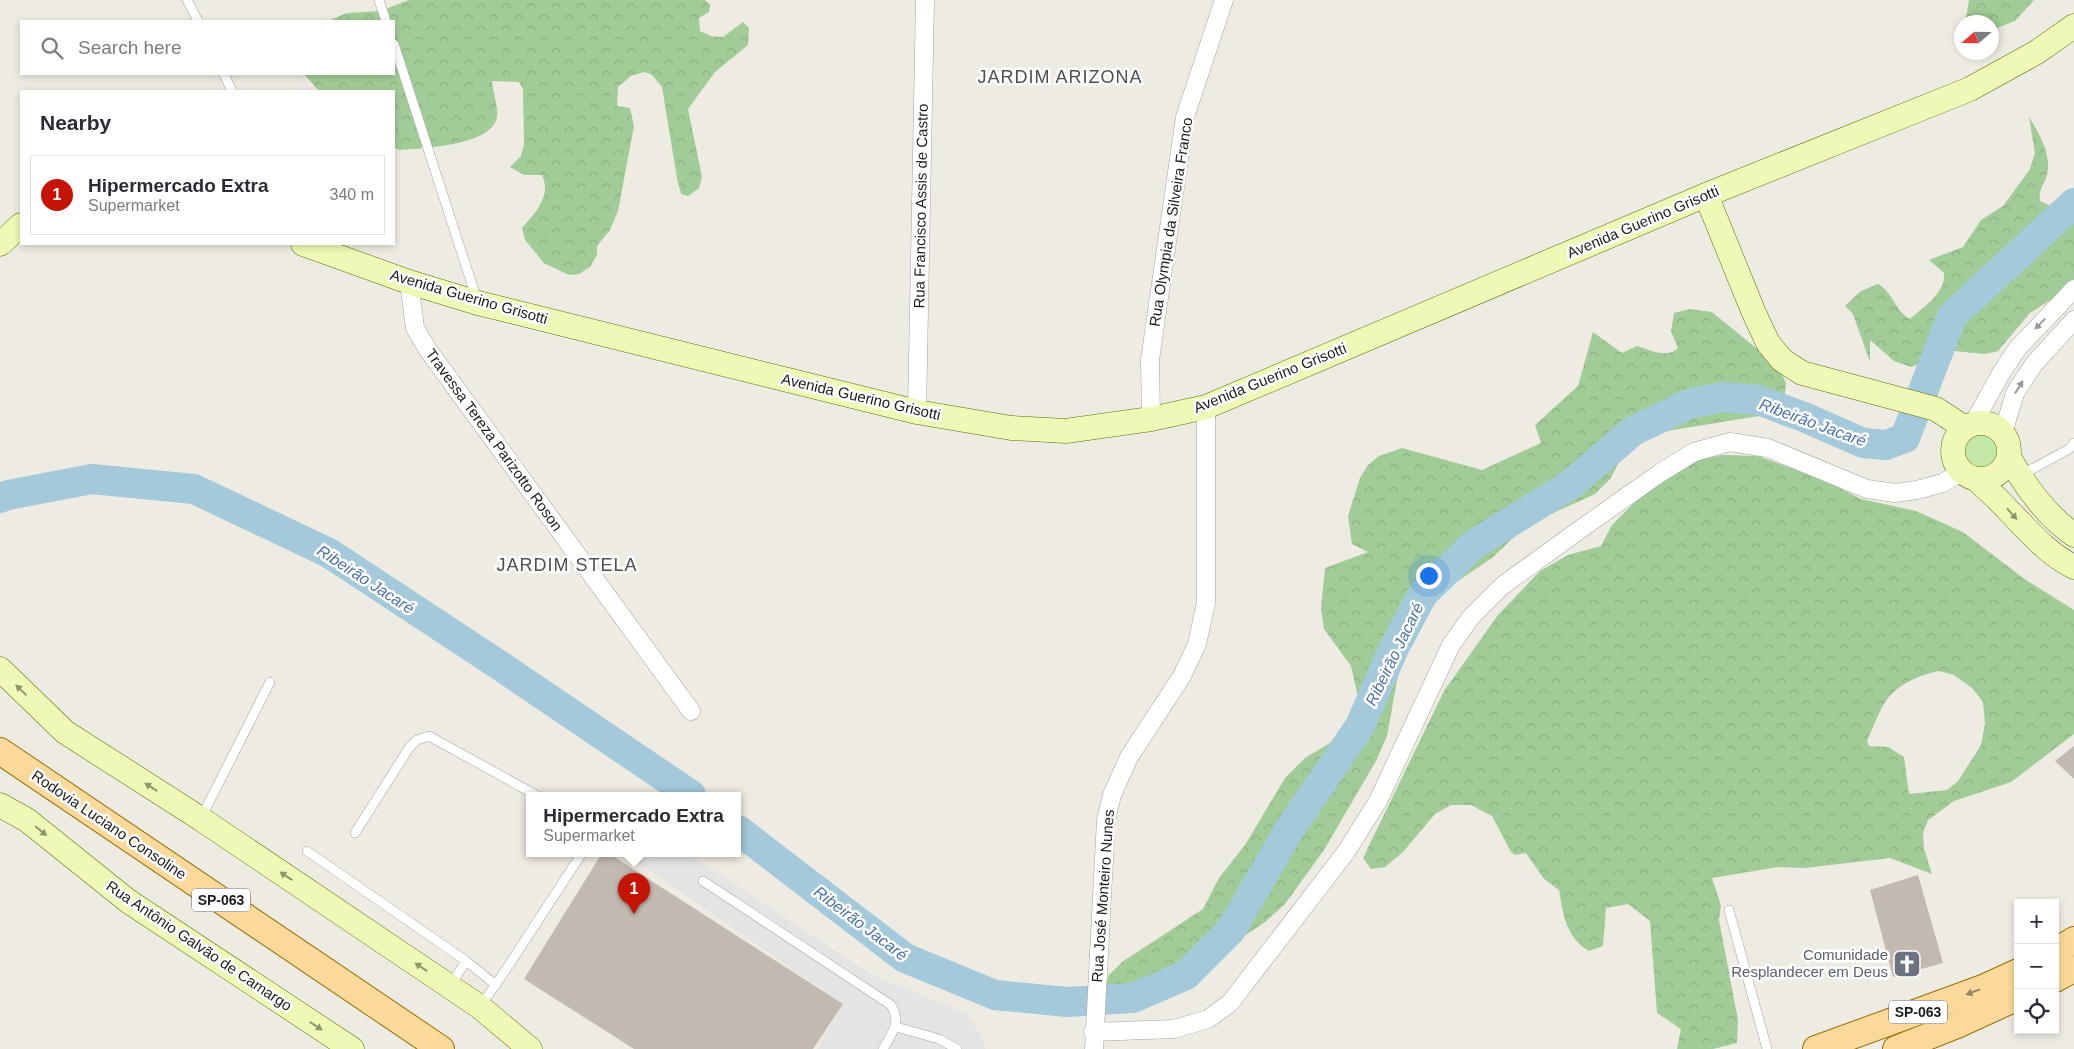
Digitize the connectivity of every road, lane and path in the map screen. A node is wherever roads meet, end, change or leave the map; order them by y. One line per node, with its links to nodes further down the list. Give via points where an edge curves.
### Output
1 (187, 0): 5 (lane)
2 (380, 0): 6 (lane)
3 (924, 0): 20 (street, Rua Francisco Assis de Castro)
4 (1224, 0): 21 (street, Rua Olympia da Silveira Franco, via 1185,117 1150,360)
5 (197, 20)
6 (386, 20)
7 (2074, 26): 11 (main road, Avenida Guerino Grisotti, via 2037,52 1970,89)
8 (395, 47): 17 (lane)
9 (224, 75): 10 (lane)
10 (232, 90)
11 (1706, 195): 19 (main road, Avenida Guerino Grisotti); 22 (main road, via 1754,313 1768,343 1782,360 1802,373 1936,409)
12 (20, 226): 13 (main road)
13 (0, 244)
14 (306, 245): 15 (main road, Avenida Guerino Grisotti)
15 (409, 282): 17 (main road, Avenida Guerino Grisotti); 31 (street, Travessa Tereza Parizotto Roson, via 415,328 428,350)
16 (2074, 289): 22 (street, one-way to 22, via 2017,349)
17 (478, 303): 20 (main road, Avenida Guerino Grisotti)
18 (2074, 320): 23 (street, one-way to 18, via 2015,393 2034,364)
19 (1206, 406): 21 (main road, Avenida Guerino Grisotti); 52 (street, Rua José Monteiro Nunes, via 1206,603 1197,644 1182,676 1129,757 1112,795 1106,820)
20 (917, 412): 21 (main road, Avenida Guerino Grisotti, via 1010,428 1066,431)
21 (1151, 419)
22 (1969, 426): 23 (main road, via 1990,424); 26 (main road, via 1955,441 1953,449 1953,457)
23 (2004, 433): 25 (main road)
24 (2074, 443): 25 (lane, via 2069,449)
25 (2014, 467): 26 (main road, via 1985,480); 27 (main road, via 2059,524)
26 (1969, 476): 28 (main road, one-way to 28, via 2008,509 2035,540); 52 (street, via 1895,493 1867,489 1768,448 1730,442 1694,452 1660,473 1502,586 1471,617 1452,645 1373,808 1346,852 1230,1003 1208,1019 1174,1029)
27 (2074, 535)
28 (2074, 566)
29 (0, 669): 35 (main road, one-way to 29, via 65,732)
30 (270, 682): 35 (lane)
31 (691, 711)
32 (0, 751): 54 (main road, Rodovia Luciano Consoline / SP-063)
33 (531, 792): 36 (lane, via 429,736 417,740 409,748)
34 (0, 805): 53 (main road, Rua Antônio Galvão de Camargo, one-way to 53, via 27,820 128,902)
35 (201, 819): 48 (main road, one-way to 35)
36 (355, 833)
37 (307, 850): 43 (lane)
38 (579, 857): 47 (lane)
39 (703, 881): 51 (lane, via 891,1005 896,1014)
40 (1729, 910): 58 (lane)
41 (2074, 940): 42 (main road)
42 (2059, 949)
43 (466, 961): 47 (lane); 48 (lane)
44 (2074, 969): 46 (main road)
45 (2014, 974): 59 (main road, SP-063, one-way to 59)
46 (2059, 977)
47 (496, 985): 50 (lane)
48 (450, 986): 50 (main road)
49 (2014, 999): 60 (main road, SP-063)
50 (480, 1007): 55 (main road)
51 (896, 1027): 56 (lane); 57 (lane, via 939,1039)
52 (1093, 1040)
53 (352, 1049)
54 (442, 1049)
55 (530, 1049)
56 (883, 1049)
57 (957, 1049)
58 (1767, 1049)
59 (1816, 1049)
60 (1896, 1049)

